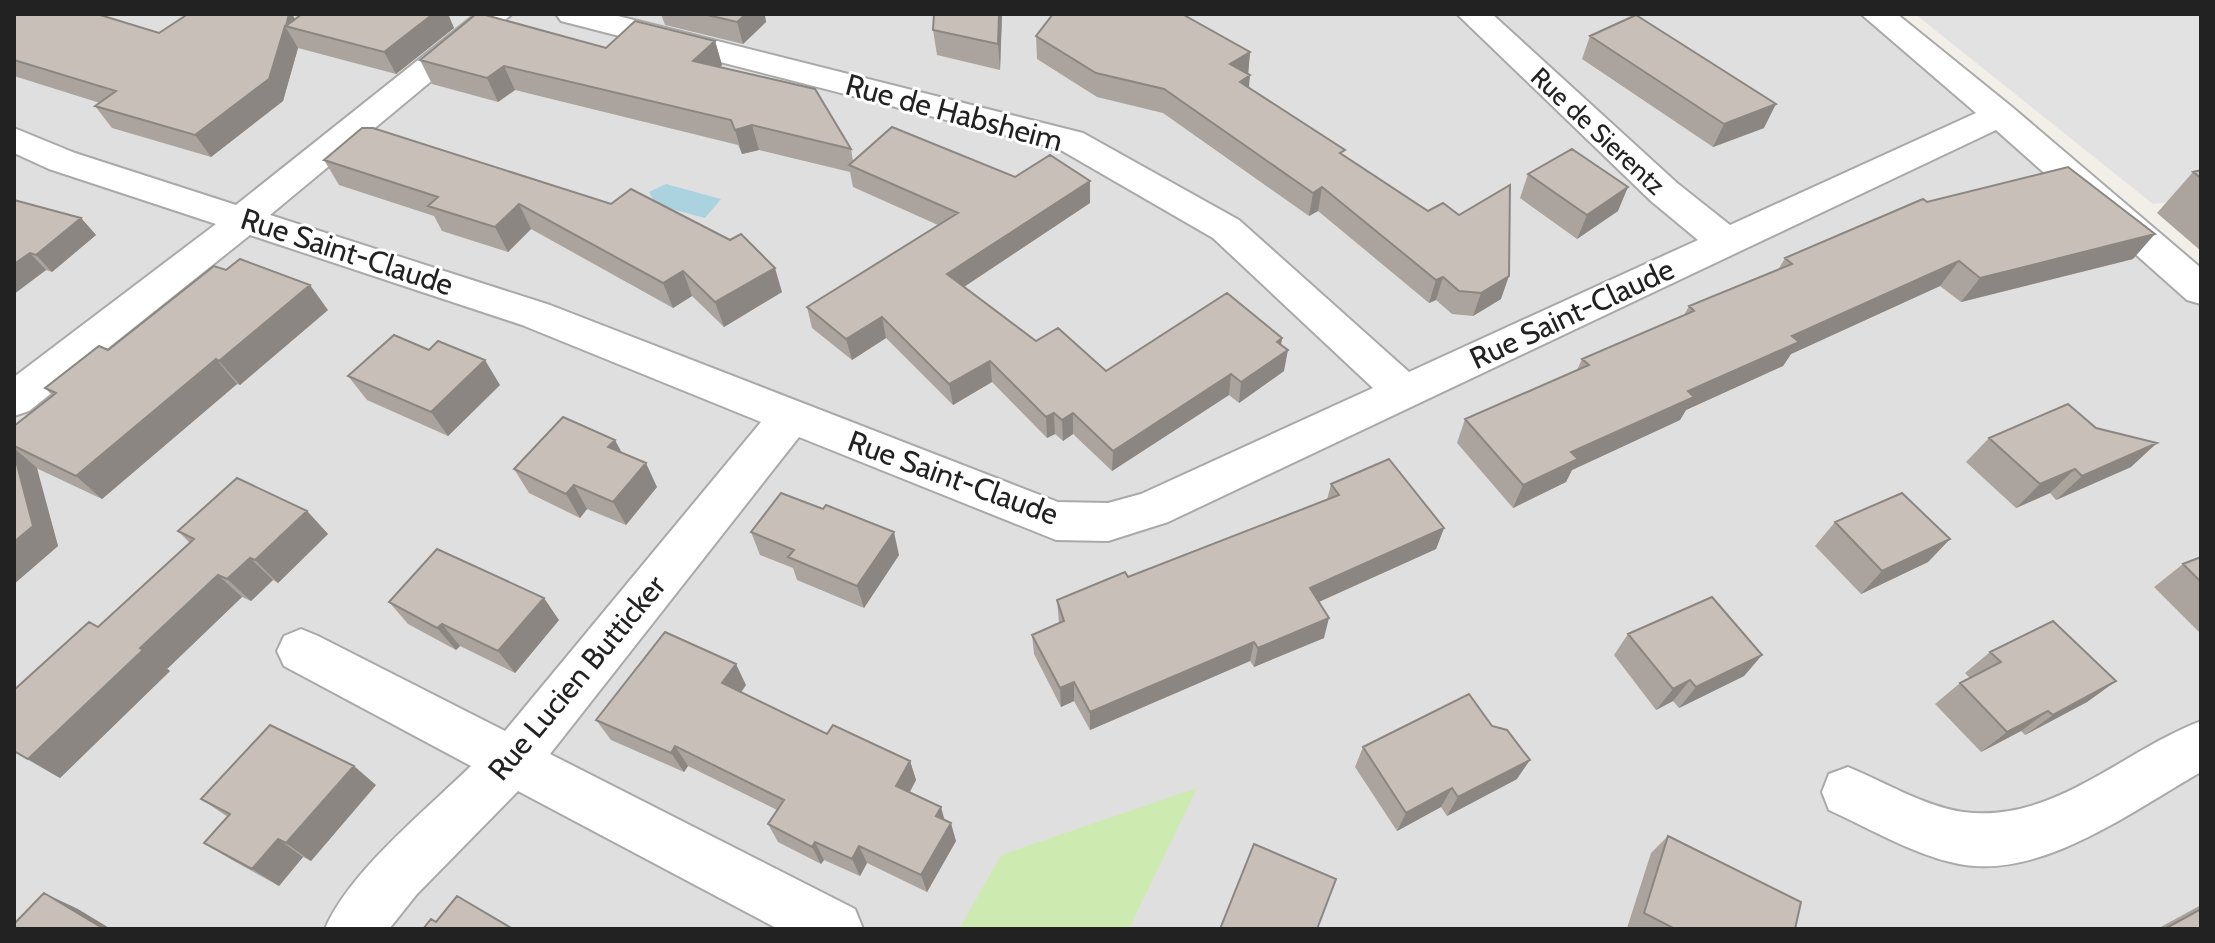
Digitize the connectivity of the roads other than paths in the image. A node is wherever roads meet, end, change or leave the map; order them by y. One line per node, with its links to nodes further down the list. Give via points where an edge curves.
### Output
1 (496, 14): 7 (street)
2 (572, 14): 10 (street, Rue de Habsheim, via 1071,141 1226,229)
3 (1473, 14): 8 (street, Rue de Sierentz, via 1664,192)
4 (1877, 14): 5 (street)
5 (2000, 115): 8 (street, Rue Saint-Claude); 9 (street)
6 (14, 139): 7 (street, Rue Saint-Claude, via 62,161)
7 (245, 218): 11 (street); 12 (street, Rue Saint-Claude, via 536,315)
8 (1727, 243): 10 (street, Rue Saint-Claude)
9 (2201, 290)
10 (1403, 391): 12 (street, Rue Saint-Claude, via 1152,509 1108,522 1056,521)
11 (14, 400)
12 (790, 417): 15 (street, Rue Lucien Butticker)
13 (301, 651): 15 (street)
14 (2201, 745): 16 (street, via 2048,829 2004,840 1962,838)
15 (512, 761): 17 (street, Rue Lucien Butticker, via 398,875); 18 (street)
16 (1848, 792)
17 (353, 929)
18 (835, 929)

